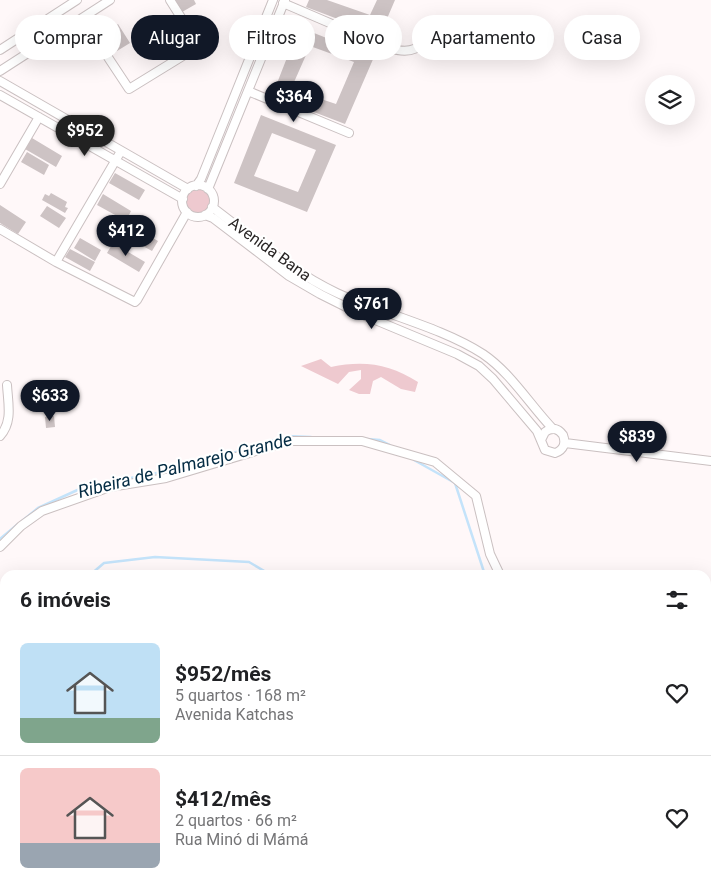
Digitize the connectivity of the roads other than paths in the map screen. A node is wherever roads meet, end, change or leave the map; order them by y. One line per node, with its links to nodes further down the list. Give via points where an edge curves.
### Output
1 (110, 0): 6 (street)
2 (170, 0): 10 (street, via 199,46 129,89)
3 (273, 0): 20 (street)
4 (73, 1): 7 (street)
5 (284, 2): 8 (street, via 388,48); 13 (street)
6 (87, 15)
7 (0, 50)
8 (412, 51)
9 (18, 60): 11 (street)
10 (110, 60)
11 (0, 72)
12 (0, 81): 17 (street)
13 (248, 92): 16 (street); 21 (street)
14 (0, 95): 15 (street)
15 (39, 117): 18 (street); 19 (street)
16 (349, 133)
17 (121, 151): 18 (street); 22 (street)
18 (115, 162): 23 (street); 28 (street)
19 (0, 184)
20 (196, 186): 21 (street); 22 (street)
21 (208, 188): 24 (street, via 213,196)
22 (188, 189): 23 (street)
23 (183, 199): 25 (street)
24 (212, 207): 26 (street); 30 (street, Avenida Bana, via 317,283 483,354 503,371)
25 (187, 212): 26 (street, via 197,217); 28 (street, via 135,302)
26 (205, 215): 32 (street, Avenida Bana, via 289,276 320,294 479,366 537,431)
27 (0, 229): 28 (street)
28 (56, 262)
29 (7, 385): 31 (street, via 9,418)
30 (553, 429): 32 (street, via 545,432); 33 (street, via 564,435)
31 (0, 436)
32 (541, 440): 33 (street, via 543,447 552,453)
33 (565, 443): 34 (street)
34 (711, 461)
35 (0, 547): 36 (street, via 42,511 110,487 166,478 289,441 362,441 435,462 476,496 490,554)
36 (498, 570)

